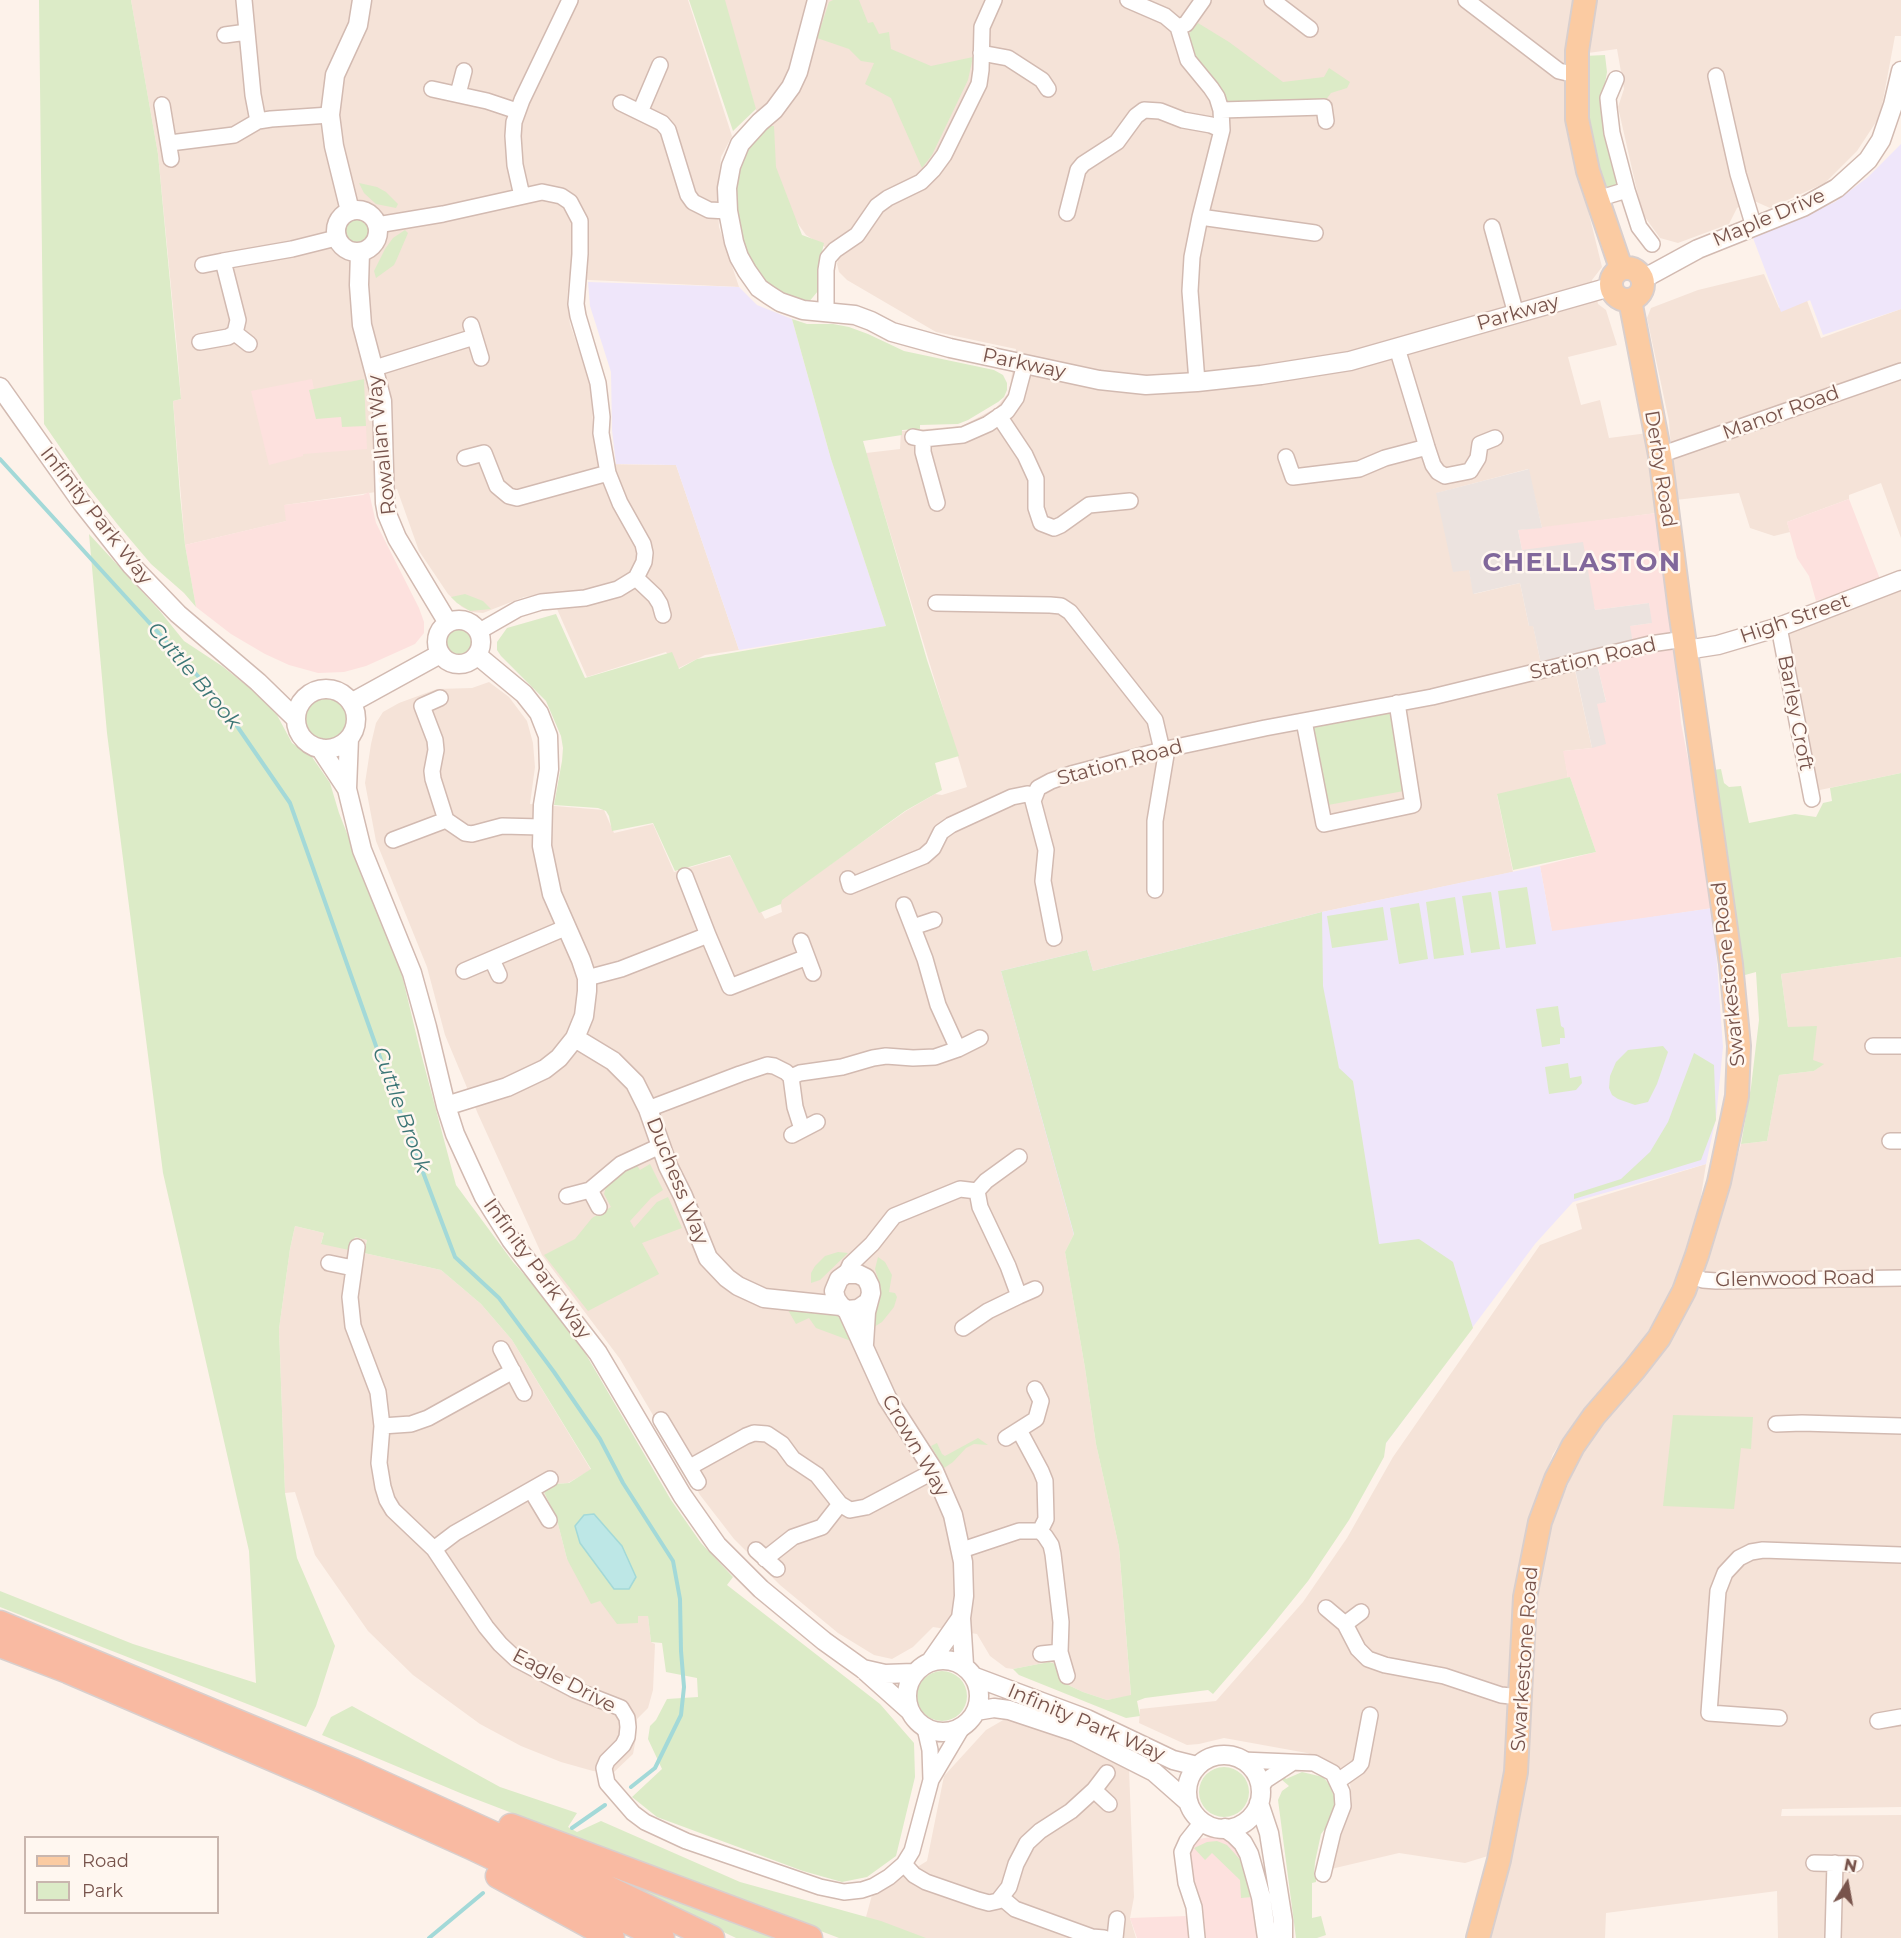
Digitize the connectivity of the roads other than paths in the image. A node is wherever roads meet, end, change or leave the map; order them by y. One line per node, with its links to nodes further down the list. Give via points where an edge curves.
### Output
1 (244, 0): 13 (street)
2 (362, 0): 30 (street, via 358,25 335,75)
3 (570, 0): 28 (street)
4 (817, 0): 38 (street, Parkway, via 791,87 735,153 728,177)
5 (994, 0): 15 (street, via 982,27)
6 (1128, 0): 11 (street, via 1165,16)
7 (1203, 0): 11 (street, via 1186,24)
8 (1272, 0): 12 (street)
9 (1466, 0): 19 (street, via 1559,71)
10 (1585, 0): 19 (main road)
11 (1178, 27): 27 (street, via 1188,60 1217,97)
12 (1310, 29)
13 (247, 32): 14 (street); 32 (street)
14 (225, 35)
15 (981, 53): 22 (street, via 1008,58); 53 (street, via 979,84 933,170 921,182 878,206 857,235 828,258)
16 (660, 65): 29 (street)
17 (464, 71): 24 (street)
18 (1901, 71): 43 (street, Maple Drive, via 1884,133 1868,160 1820,199)
19 (1576, 75): 36 (main road, via 1577,119)
20 (1716, 76): 43 (street)
21 (1616, 79): 34 (street, via 1608,98 1612,133)
22 (1048, 88)
23 (432, 89): 24 (street)
24 (458, 94): 28 (street)
25 (621, 103): 29 (street)
26 (162, 105): 32 (street, via 171,151 234,135)
27 (1221, 110): 31 (street, via 1324,108); 33 (street)
28 (517, 111): 35 (street, via 513,150)
29 (640, 112): 38 (street, via 668,130 693,202 709,210)
30 (330, 115): 32 (street); 37 (street)
31 (1326, 121)
32 (258, 122)
33 (1222, 130): 39 (street, via 1160,111 1144,110 1118,142 1083,164); 40 (street)
34 (1627, 190): 36 (street); 46 (street, via 1639,227)
35 (522, 196): 41 (street); 73 (street, via 542,192 561,196 570,202 580,221 576,304 598,383)
36 (1598, 199): 50 (main road)
37 (350, 211): 41 (street, via 367,212); 45 (street, via 339,219)
38 (728, 211): 53 (street, Parkway, via 739,257 759,288 780,302)
39 (1067, 213)
40 (1200, 217): 44 (street); 63 (street, via 1190,291)
41 (377, 225): 47 (street, via 371,248)
42 (1492, 227): 54 (street)
43 (1754, 227): 51 (street, Maple Drive, via 1687,254)
44 (1315, 233)
45 (336, 238): 47 (street, via 348,250); 48 (street)
46 (1652, 244)
47 (360, 252): 61 (street, Rowallan Way, via 362,325)
48 (223, 261): 49 (street); 55 (street, via 238,320)
49 (203, 265)
50 (1616, 278): 51 (main road, via 1627,267); 52 (main road, via 1618,298); 54 (street, Parkway)
51 (1643, 279): 52 (main road, via 1641,292)
52 (1630, 300): 70 (main road, Derby Road)
53 (826, 313): 60 (street, Parkway, via 855,315 920,341)
54 (1516, 314): 58 (street, Parkway)
55 (235, 333): 56 (street); 57 (street)
56 (200, 342)
57 (249, 344)
58 (1397, 348): 63 (street, Parkway, via 1350,361); 67 (street)
59 (481, 358): 61 (street, via 473,331)
60 (1025, 364): 63 (street, Parkway, via 1121,383); 65 (street, via 1016,398)
61 (375, 368): 80 (street, Rowallan Way, via 384,420 387,514)
62 (1901, 371): 70 (street, Manor Road)
63 (1197, 382)
64 (0, 387): 86 (street, Infinity Park Way, via 82,503 131,564 178,614)
65 (999, 416): 74 (street, via 1036,479 1036,508 1041,523 1054,528 1089,505); 75 (street, via 963,435 918,438)
66 (1495, 438): 67 (street, via 1480,444 1470,471 1445,476 1433,465)
67 (1427, 447): 71 (street, via 1359,469 1293,477)
68 (500, 448): 69 (street)
69 (484, 453): 72 (street); 73 (street, via 497,486 509,496 525,496)
70 (1660, 455): 83 (main road, Derby Road)
71 (1286, 457)
72 (465, 458)
73 (608, 473): 76 (street, via 643,544 644,562)
74 (1130, 501)
75 (937, 503)
76 (636, 578): 79 (street, via 655,596); 82 (street, via 604,593 518,609)
77 (1901, 580): 81 (street, High Street)
78 (936, 603): 95 (street, via 952,596 1061,606 1070,612 1155,720)
79 (663, 615)
80 (448, 623): 82 (street, via 462,620); 84 (street, via 437,640)
81 (1779, 627): 83 (street, High Street, via 1718,645); 98 (street, Barley Croft)
82 (478, 632): 85 (street, via 481,644)
83 (1685, 645): 90 (street, Station Road, via 1650,644); 138 (main road, Swarkestone Road, via 1731,964 1740,1057 1729,1142)
84 (440, 654): 85 (street, via 458,665); 89 (street)
85 (477, 655): 100 (street, via 524,694 543,721 550,749)
86 (258, 682): 87 (street, Infinity Park Way, via 291,692); 91 (street, Infinity Park Way)
87 (311, 692): 89 (street, via 334,690); 91 (street, via 300,704)
88 (440, 698): 99 (street, via 416,709 435,740 433,779)
89 (351, 703): 93 (street, via 356,720)
90 (1397, 704): 92 (street, Station Road); 92 (street, via 1413,806 1324,824)
91 (296, 719): 94 (street, via 302,737)
92 (1304, 721): 95 (street, Station Road)
93 (349, 738): 94 (street, via 337,748); 96 (street, Infinity Park Way)
94 (320, 748): 96 (street, Infinity Park Way)
95 (1164, 750): 97 (street, Station Road, via 1071,774 1038,788); 104 (street, via 1155,821)
96 (347, 789): 124 (street, Infinity Park Way, via 362,850 421,1001)
97 (1034, 795): 103 (street, via 1018,795 951,825 924,856 850,886); 109 (street, Station Road, via 1046,850 1043,881)
98 (1812, 799)
99 (446, 820): 100 (street, via 472,834 502,826); 101 (street)
100 (541, 827): 107 (street, via 547,878)
101 (393, 840)
102 (685, 876): 110 (street)
103 (848, 879)
104 (1155, 890)
105 (904, 905): 108 (street)
106 (934, 920): 108 (street)
107 (567, 927): 113 (street); 117 (street)
108 (913, 927): 122 (street, via 938,1005)
109 (1047, 930)
110 (708, 935): 112 (street, via 730,987); 117 (street)
111 (801, 941): 112 (street)
112 (807, 957): 115 (street)
113 (492, 960): 114 (street); 116 (street)
114 (464, 971)
115 (813, 973)
116 (499, 975)
117 (587, 978): 118 (street, via 584,1016)
118 (575, 1038): 124 (street, via 559,1058 526,1080); 125 (street, Duchess Way, via 625,1071)
119 (980, 1038): 122 (street)
120 (1873, 1046): 121 (street)
121 (1901, 1046)
122 (958, 1050): 123 (street, via 924,1059 873,1058)
123 (791, 1077): 125 (street, via 767,1065); 126 (street, via 797,1132)
124 (446, 1106): 178 (street, Infinity Park Way, via 484,1197 511,1240 598,1353 672,1479 717,1545 761,1589)
125 (648, 1109): 127 (street, Duchess Way)
126 (817, 1122)
127 (660, 1146): 129 (street, via 621,1164); 144 (street, Duchess Way, via 708,1258 738,1286 764,1298)
128 (1019, 1157): 130 (street)
129 (590, 1190): 131 (street); 132 (street)
130 (978, 1191): 133 (street, Crown Way, via 960,1189 906,1210 887,1223); 143 (street, via 980,1207)
131 (567, 1196)
132 (598, 1207)
133 (872, 1245): 137 (street, Crown Way); 139 (street, Crown Way)
134 (357, 1247): 136 (street, Eagle Drive)
135 (329, 1263): 136 (street)
136 (353, 1268): 154 (street, Eagle Drive, via 353,1326 378,1392)
137 (846, 1274): 139 (street); 141 (street, Crown Way)
138 (1691, 1275): 140 (street, Glenwood Road, via 1716,1281); 182 (main road, Swarkestone Road, via 1659,1338 1594,1416 1556,1479 1540,1522 1528,1578)
139 (866, 1278): 145 (street, Crown Way, via 871,1290)
140 (1901, 1278)
141 (834, 1288): 144 (street, Duchess Way); 146 (street, Crown Way, via 836,1299)
142 (1035, 1289): 143 (street)
143 (1019, 1296): 147 (street)
144 (794, 1300): 146 (street, Duchess Way)
145 (868, 1302): 146 (street, via 858,1310); 148 (street, Crown Way)
146 (844, 1308): 148 (street, Crown Way)
147 (963, 1328)
148 (864, 1348): 158 (street, Crown Way, via 886,1398)
149 (501, 1349): 150 (street)
150 (513, 1371): 152 (street); 154 (street, via 428,1418)
151 (1035, 1389): 164 (street, via 1041,1401 1036,1419 1013,1434 1045,1481 1046,1519)
152 (524, 1393)
153 (661, 1420): 157 (street)
154 (382, 1426): 165 (street, Eagle Drive, via 379,1463 387,1500)
155 (1901, 1426): 156 (street)
156 (1783, 1428)
157 (690, 1467): 160 (street); 162 (street, via 754,1433 767,1434 817,1475)
158 (934, 1471): 162 (street, via 866,1507 850,1510); 166 (street, Crown Way, via 953,1515)
159 (550, 1479): 161 (street)
160 (698, 1482)
161 (531, 1490): 163 (street); 165 (street)
162 (840, 1504): 168 (street, via 822,1527 760,1555)
163 (549, 1520)
164 (1040, 1531): 166 (street, via 1019,1531); 175 (street, via 1053,1554 1061,1622)
165 (434, 1549): 207 (street, Eagle Drive, via 486,1627 516,1659 575,1690 621,1708 627,1718 627,1737 606,1761 605,1777 624,1805 645,1822 686,1841 844,1892 874,1886)
166 (962, 1550): 171 (street, Crown Way)
167 (1901, 1555): 187 (street, via 1763,1550 1739,1558 1725,1573 1718,1591 1709,1713)
168 (777, 1569)
169 (1326, 1608): 173 (street)
170 (1361, 1612): 173 (street)
171 (961, 1618): 177 (street); 179 (street, Crown Way)
172 (0, 1623): 194 (highway)
173 (1345, 1624): 182 (street, via 1368,1659)
174 (0, 1645): 196 (highway)
175 (1060, 1652): 176 (street); 181 (street)
176 (1041, 1654)
177 (931, 1661): 179 (street, via 949,1660); 180 (street)
178 (863, 1669): 180 (street, Infinity Park Way, via 885,1674); 183 (street, Infinity Park Way)
179 (970, 1671): 184 (street, via 979,1692); 193 (street, Infinity Park Way, via 1173,1760)
180 (915, 1673): 183 (street, via 908,1690)
181 (1066, 1676)
182 (1520, 1697): 221 (main road, Swarkestone Road, via 1518,1755 1510,1809)
183 (910, 1711): 190 (street)
184 (976, 1711): 189 (street); 201 (street, Infinity Park Way, via 1009,1710 1075,1732 1154,1772)
185 (1370, 1716): 198 (street, via 1361,1763)
186 (1901, 1717): 188 (street)
187 (1779, 1718)
188 (1878, 1721)
189 (963, 1726): 190 (street, via 940,1732); 197 (street)
190 (925, 1728): 197 (street)
191 (1242, 1760): 192 (street); 193 (street, via 1218,1755); 200 (street, via 1257,1775)
192 (1292, 1763): 198 (street, via 1314,1763 1333,1773); 200 (street, via 1266,1780)
193 (1197, 1766): 201 (street, via 1188,1783)
194 (353, 1770): 214 (highway); 215 (highway)
195 (1107, 1773): 199 (street)
196 (322, 1780): 212 (highway); 213 (highway)
197 (931, 1780): 207 (street, via 914,1844)
198 (1338, 1781): 209 (street, via 1343,1806)
199 (1094, 1790): 202 (street); 210 (street, via 1027,1843)
200 (1260, 1795): 204 (street, via 1252,1816); 220 (street)
201 (1188, 1802): 203 (street)
202 (1109, 1803)
203 (1202, 1822): 204 (street); 218 (street, via 1182,1852)
204 (1225, 1828): 219 (street, via 1243,1843 1249,1854 1262,1897)
205 (1814, 1863): 206 (street)
206 (1835, 1863): 208 (street); 222 (street)
207 (904, 1864): 210 (street, via 926,1882 989,1903)
208 (1855, 1864)
209 (1323, 1874)
210 (1002, 1898): 216 (street, via 1015,1909)
211 (1117, 1919): 217 (street)
212 (612, 1938)
213 (662, 1938)
214 (712, 1938)
215 (810, 1938)
216 (1104, 1938)
217 (1115, 1938)
218 (1197, 1938)
219 (1267, 1938)
220 (1283, 1938)
221 (1478, 1938)
222 (1833, 1938)

